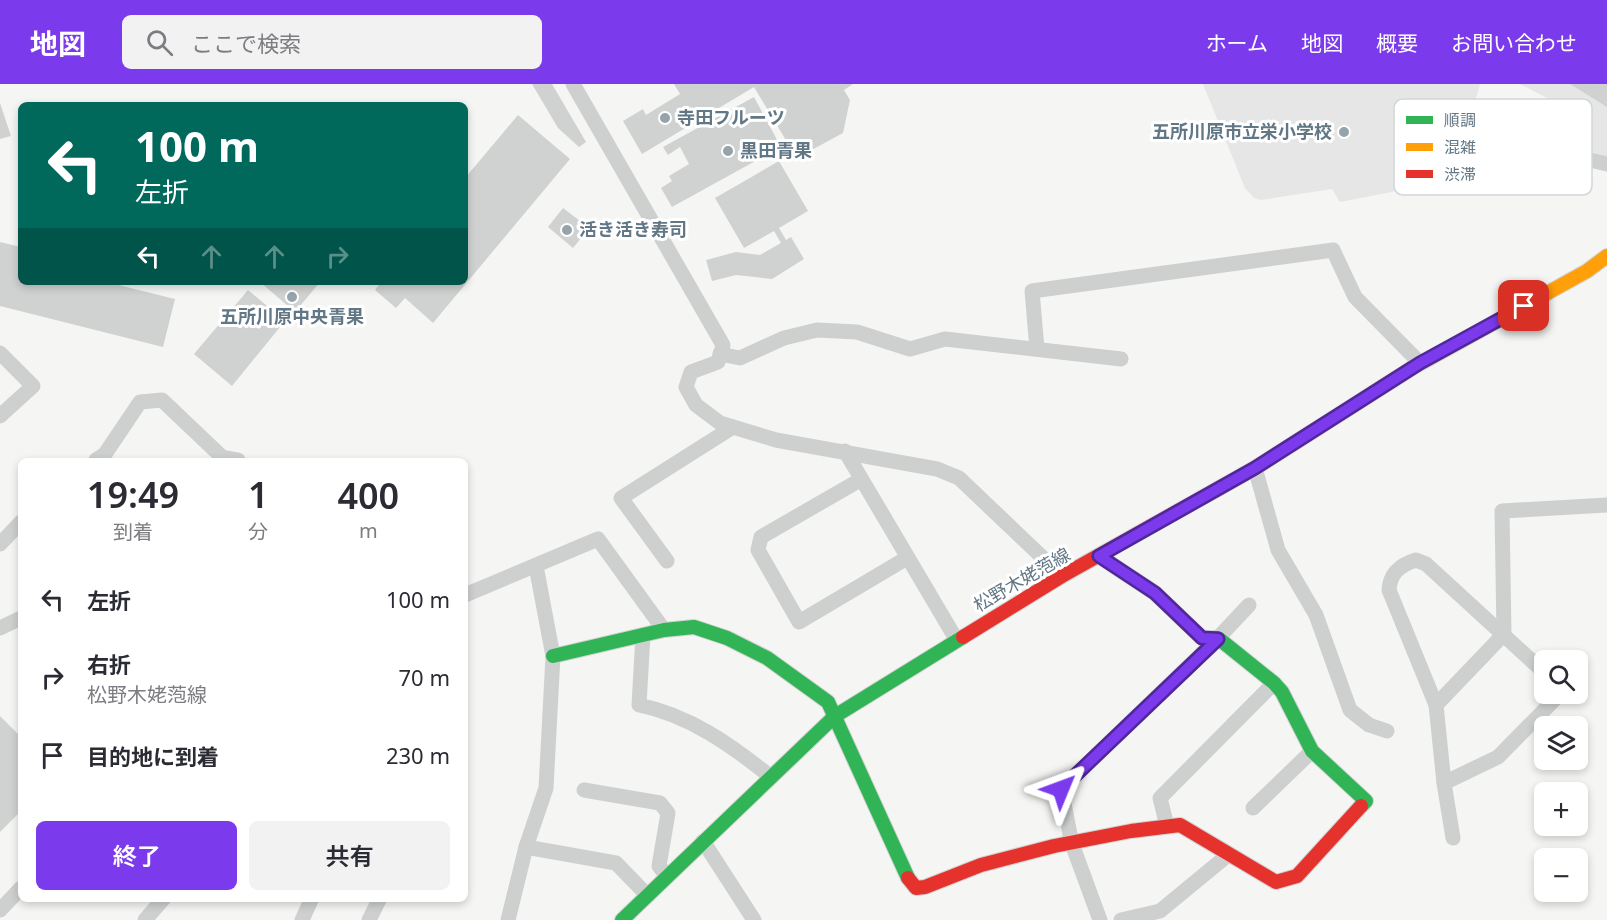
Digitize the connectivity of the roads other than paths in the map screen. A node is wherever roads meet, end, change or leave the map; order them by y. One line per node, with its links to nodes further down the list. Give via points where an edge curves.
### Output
1 (573, 84): 7 (street, via 723,345)
2 (1592, 161): 3 (street)
3 (1607, 164)
4 (1607, 256): 9 (street, 松野木姥萢線, via 1587,272)
5 (1037, 349): 7 (street, via 945,339 910,349 858,332 817,330 784,338 740,358); 8 (street); 9 (street, via 1032,291 1333,250 1355,297)
6 (0, 353): 10 (street, via 33,386)
7 (720, 354): 11 (street, via 718,362 691,372 686,387 696,405 720,423)
8 (1121, 359)
9 (1420, 363): 15 (street, 松野木姥萢線)
10 (0, 416)
11 (733, 427): 12 (street, via 776,440); 22 (street, via 621,498)
12 (845, 451): 16 (street); 24 (street, via 937,469 959,478)
13 (99, 458): 14 (street, via 140,402 162,400 222,456)
14 (230, 458)
15 (1255, 468): 20 (street, 松野木姥萢線); 40 (street, via 1278,550 1316,615 1350,710 1369,725)
16 (860, 480): 21 (street); 21 (street, via 761,537 758,550 799,622)
17 (1607, 505): 30 (street, via 1502,511)
18 (18, 525): 19 (street)
19 (0, 544)
20 (1099, 556): 24 (street, 松野木姥萢線); 33 (street, via 1155,593 1202,638)
21 (907, 558): 32 (street)
22 (667, 561)
23 (536, 566): 25 (street); 29 (street, via 598,539); 34 (street)
24 (1062, 576): 32 (street, 松野木姥萢線)
25 (468, 594)
26 (1249, 605): 33 (street)
27 (18, 619): 28 (street)
28 (0, 628)
29 (664, 630): 31 (street); 39 (street, via 694,627 767,658 828,702)
30 (1504, 634): 35 (street); 38 (street); 38 (street, via 1426,564 1416,560 1396,569 1389,590)
31 (643, 635): 34 (street); 42 (street, via 639,705 667,711 733,746)
32 (956, 639): 39 (street, 松野木姥萢線)
33 (1218, 639): 36 (street); 49 (street, via 1061,789)
34 (553, 656): 50 (street, via 546,788)
35 (1534, 663)
36 (1274, 683): 41 (street); 46 (street, via 1160,798)
37 (1550, 704): 43 (street, via 1498,757)
38 (1436, 705): 43 (street)
39 (835, 716): 42 (street, 松野木姥萢線); 49 (street, via 909,881 916,888 930,888 977,866)
40 (1387, 731)
41 (1312, 751): 45 (street); 51 (street, via 1366,801 1297,876 1276,882)
42 (771, 777): 48 (street, 松野木姥萢線)
43 (1444, 783): 47 (street)
44 (584, 790): 52 (street, via 660,803 668,813 659,866)
45 (1254, 808)
46 (1167, 826): 49 (street); 51 (street, via 1193,830)
47 (1453, 838)
48 (703, 841): 52 (street, 松野木姥萢線); 64 (street)
49 (1072, 844): 65 (street)
50 (526, 847): 54 (street, via 616,863); 62 (street)
51 (1228, 855): 66 (street, via 1160,910)
52 (667, 876): 54 (street, 松野木姥萢線)
53 (18, 891): 58 (street)
54 (647, 895): 63 (street, 松野木姥萢線)
55 (161, 902): 59 (street)
56 (310, 902): 60 (street)
57 (378, 902): 61 (street)
58 (0, 910)
59 (145, 920)
60 (302, 920)
61 (369, 920)
62 (508, 920)
63 (622, 920)
64 (754, 920)
65 (1100, 920)
66 (1121, 920)

